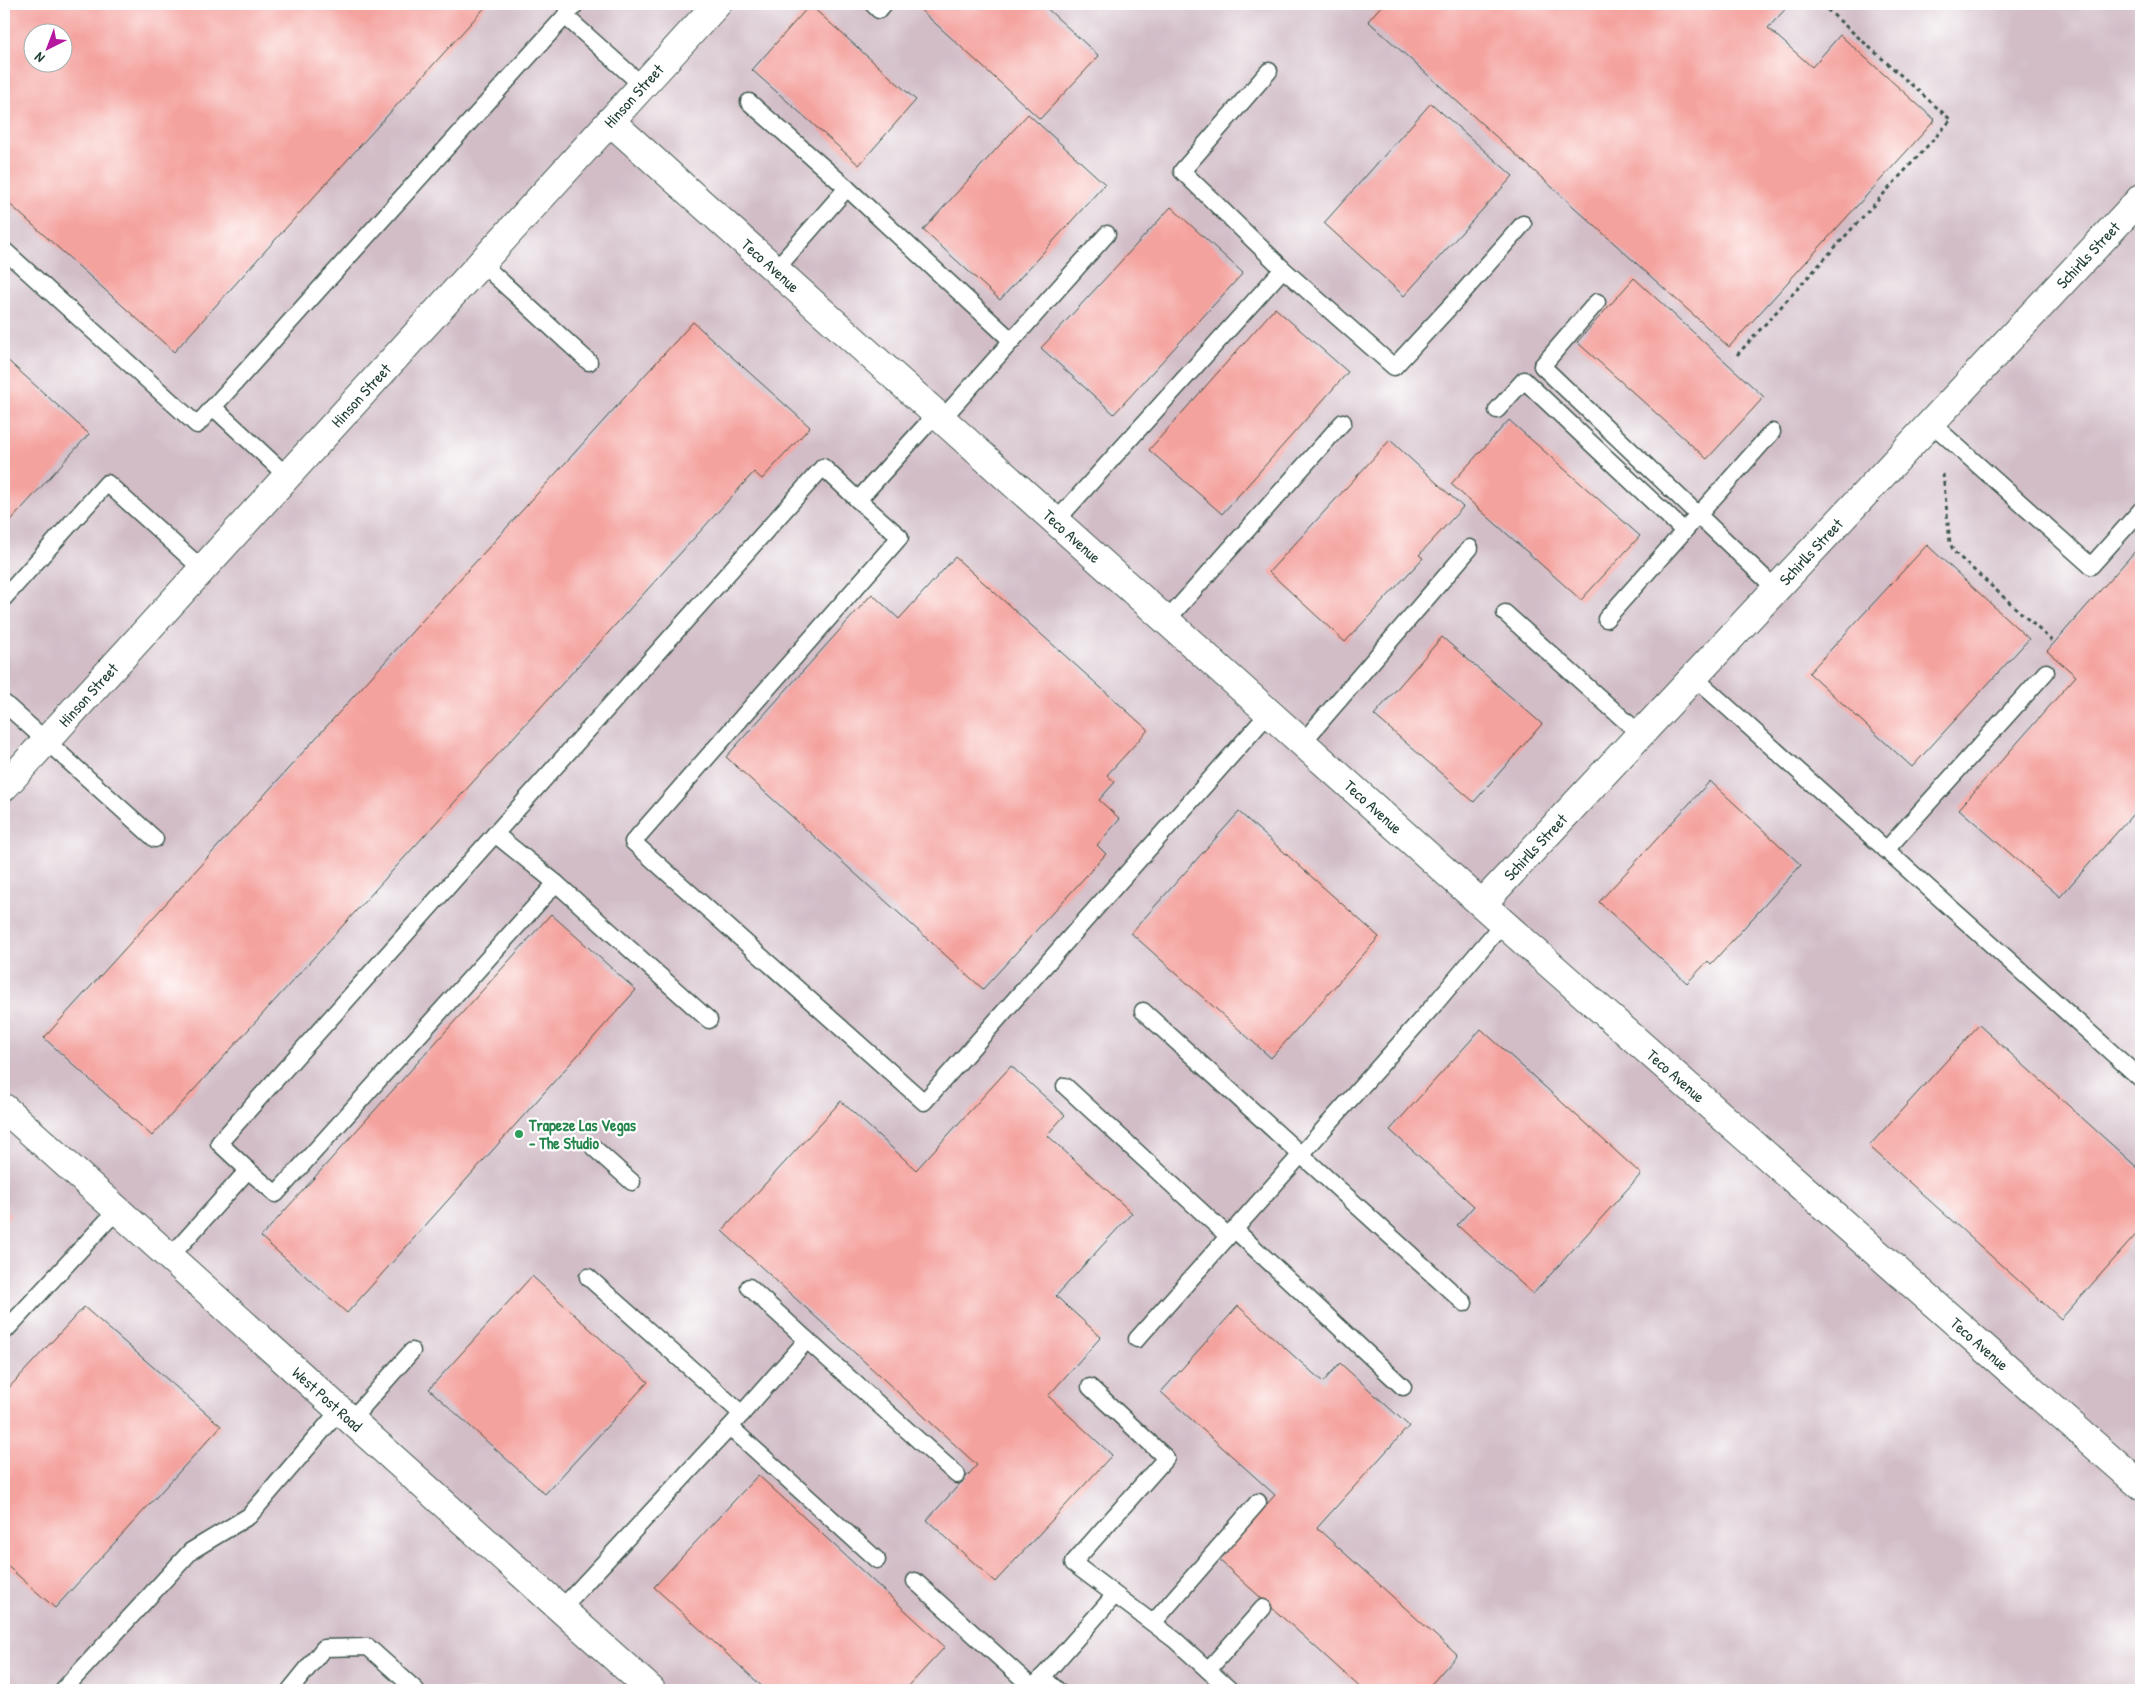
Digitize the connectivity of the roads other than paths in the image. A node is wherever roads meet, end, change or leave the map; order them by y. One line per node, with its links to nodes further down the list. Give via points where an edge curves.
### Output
1 (576, 4): 5 (lane)
2 (717, 4): 7 (street, Hinson Street)
3 (872, 4): 4 (lane, via 879,10)
4 (884, 4)
5 (565, 16): 7 (lane); 21 (lane)
6 (1268, 71): 16 (lane, via 1182,171)
7 (643, 86): 9 (street, Hinson Street)
8 (749, 102): 10 (lane)
9 (610, 121): 15 (street, Hinson Street); 17 (street, Teco Avenue)
10 (847, 188): 17 (lane); 19 (lane)
11 (2141, 198): 25 (street, Schirlls Street)
12 (1522, 224): 16 (lane, via 1394,367)
13 (1107, 234): 19 (lane)
14 (4, 250): 21 (lane, via 197,425)
15 (481, 264): 20 (lane); 27 (street, Hinson Street)
16 (1283, 269): 31 (lane)
17 (776, 270): 23 (street, Teco Avenue)
18 (1597, 302): 30 (lane, via 1542,366)
19 (1012, 341): 23 (lane)
20 (589, 362)
21 (213, 407): 27 (lane)
22 (1497, 410): 32 (lane, via 1524,380)
23 (939, 416): 28 (lane); 31 (street, Teco Avenue)
24 (1343, 422): 39 (lane)
25 (1930, 423): 29 (lane, via 2091,566); 35 (street, Schirlls Street)
26 (1772, 432): 30 (lane)
27 (288, 476): 34 (street, Hinson Street)
28 (858, 500): 43 (lane, via 900,538 633,842 924,1102); 48 (lane, via 822,467)
29 (2141, 510)
30 (1698, 515): 32 (lane); 35 (lane)
31 (1056, 521): 39 (street, Teco Avenue)
32 (1684, 531): 38 (lane)
33 (1470, 548): 46 (lane)
34 (202, 569): 36 (lane, via 107,484); 45 (street, Hinson Street)
35 (1776, 590): 41 (street, Schirlls Street)
36 (4, 598)
37 (1505, 613): 44 (lane)
38 (1606, 619)
39 (1167, 620): 43 (street, Teco Avenue)
40 (2046, 672): 50 (lane)
41 (1694, 677): 44 (street, Schirlls Street); 50 (lane)
42 (4, 703): 45 (lane)
43 (1269, 713): 46 (street, Teco Avenue)
44 (1640, 734): 52 (street, Schirlls Street)
45 (46, 741): 47 (street, Hinson Street); 49 (lane)
46 (1302, 743): 52 (street, Teco Avenue)
47 (4, 787)
48 (495, 834): 51 (lane); 61 (lane, via 218,1144)
49 (155, 838)
50 (1886, 850): 56 (lane)
51 (556, 883): 55 (lane); 61 (lane, via 276,1194)
52 (1482, 904): 53 (street, Teco Avenue)
53 (1503, 923): 60 (lane); 79 (street, Teco Avenue)
54 (1143, 1011): 60 (lane)
55 (709, 1020)
56 (2141, 1079)
57 (1065, 1086): 64 (lane)
58 (4, 1108): 63 (street, West Post Road)
59 (594, 1148): 62 (lane)
60 (1302, 1155): 64 (lane); 68 (lane)
61 (248, 1170): 65 (lane)
62 (632, 1182)
63 (117, 1210): 65 (street, West Post Road); 69 (lane)
64 (1231, 1233): 70 (lane); 73 (lane)
65 (170, 1257): 76 (street, West Post Road)
66 (588, 1277): 75 (lane)
67 (749, 1287): 71 (lane)
68 (1464, 1303)
69 (4, 1332)
70 (1137, 1339)
71 (808, 1340): 75 (lane); 78 (lane)
72 (412, 1351): 76 (lane)
73 (1403, 1387)
74 (1090, 1388): 83 (lane, via 1166,1458 1073,1563)
75 (742, 1414): 77 (lane)
76 (346, 1415): 85 (street, West Post Road); 89 (lane, via 249,1516 191,1551)
77 (730, 1427): 81 (lane); 85 (lane)
78 (957, 1475)
79 (2141, 1486)
80 (1258, 1502): 86 (lane)
81 (877, 1560)
82 (915, 1581): 88 (lane)
83 (1114, 1596): 86 (lane); 88 (lane)
84 (1263, 1608): 87 (lane)
85 (561, 1609): 92 (street, West Post Road)
86 (1153, 1624): 87 (lane)
87 (1208, 1670): 94 (lane)
88 (1035, 1685): 93 (lane)
89 (63, 1690)
90 (290, 1690): 91 (lane, via 324,1648 368,1647)
91 (416, 1690)
92 (651, 1690)
93 (1057, 1690)
94 (1230, 1690)

